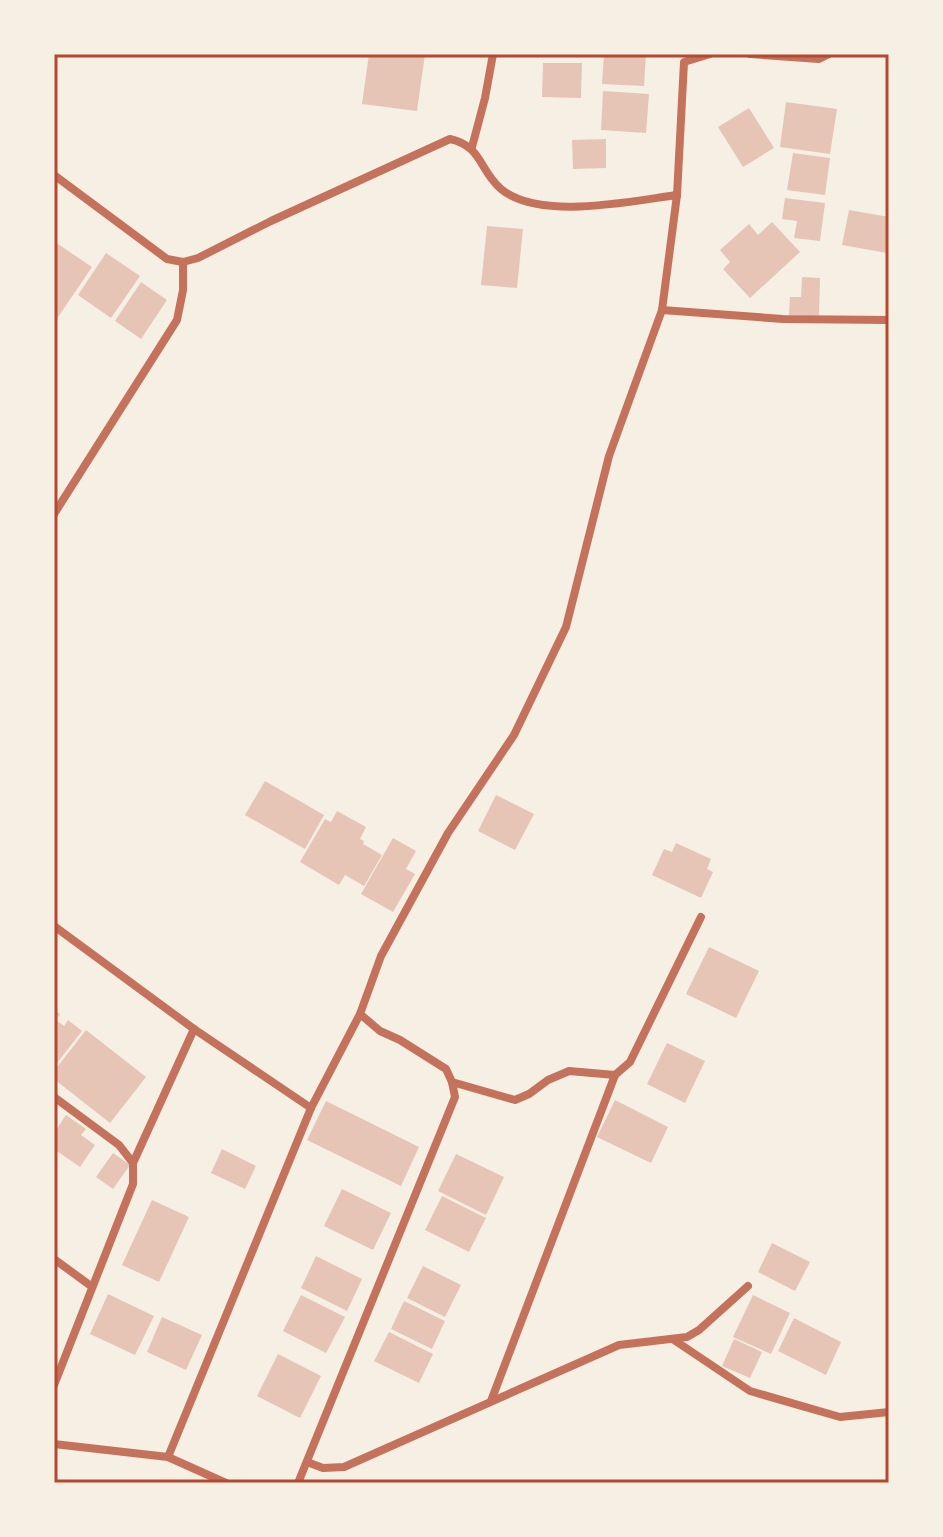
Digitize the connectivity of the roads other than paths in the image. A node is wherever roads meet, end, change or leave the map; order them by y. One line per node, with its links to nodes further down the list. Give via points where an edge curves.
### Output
1 (493, 54): 6 (street)
2 (710, 54): 5 (street)
3 (750, 54): 4 (street, via 819,59)
4 (829, 54)
5 (682, 58): 8 (street)
6 (472, 147): 8 (street, via 502,189 522,200 565,208); 9 (street, via 450,139)
7 (54, 175): 9 (street, via 167,259)
8 (677, 195): 10 (street)
9 (183, 262): 12 (street, via 177,320)
10 (662, 310): 11 (street); 15 (street, via 609,456 566,627 514,735 448,833 381,956)
11 (889, 320)
12 (54, 514)
13 (701, 917): 17 (street, via 630,1062)
14 (54, 926): 16 (street)
15 (360, 1014): 18 (street, via 446,1069); 20 (street)
16 (194, 1029): 20 (street); 21 (street)
17 (615, 1075): 18 (street, via 569,1071 515,1100); 27 (street)
18 (452, 1082): 31 (street, via 455,1097)
19 (54, 1097): 21 (street, via 119,1145)
20 (311, 1108): 30 (street)
21 (133, 1163): 23 (street, via 133,1184)
22 (54, 1259): 23 (street)
23 (91, 1286): 26 (street)
24 (748, 1286): 25 (street, via 699,1330)
25 (674, 1340): 27 (street, via 619,1345); 28 (street, via 750,1391 840,1417)
26 (54, 1385)
27 (491, 1401): 31 (street, via 344,1467)
28 (889, 1412)
29 (54, 1444): 30 (street)
30 (168, 1457): 32 (street)
31 (307, 1462): 33 (street)
32 (226, 1483)
33 (298, 1483)

